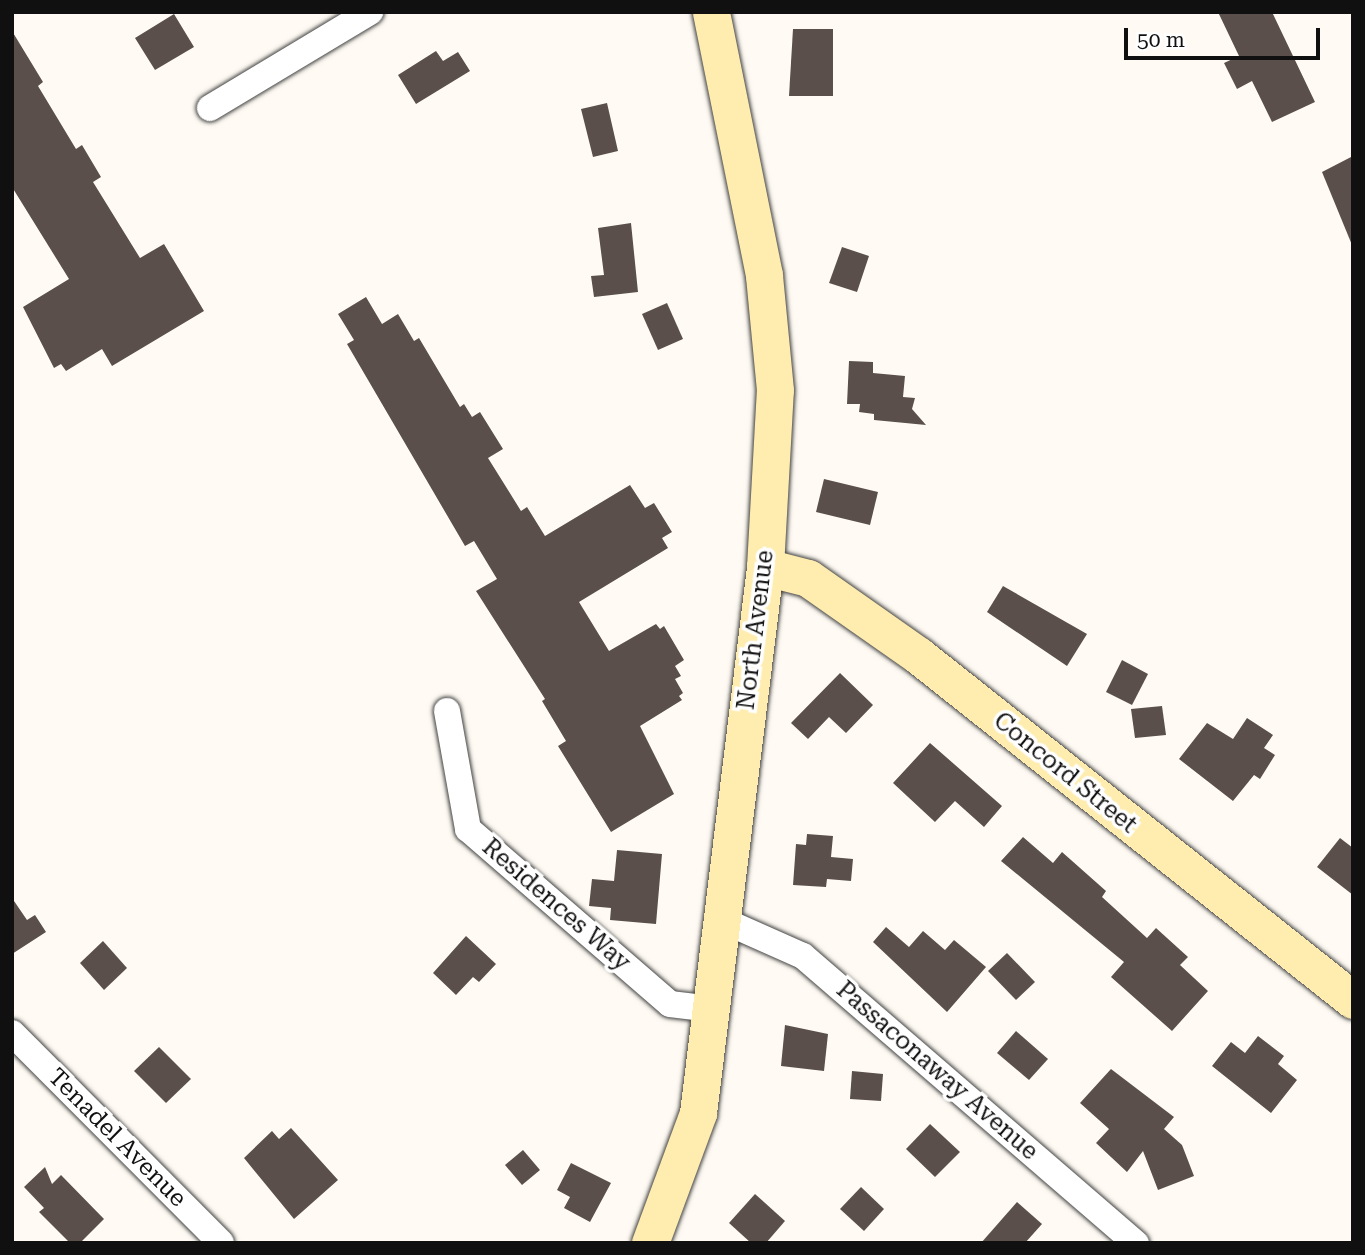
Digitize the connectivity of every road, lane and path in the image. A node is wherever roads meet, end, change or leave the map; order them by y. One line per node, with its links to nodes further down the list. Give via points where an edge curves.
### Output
1 (370, 12): 3 (street)
2 (711, 12): 4 (main road, North Avenue, via 764,275 775,390)
3 (210, 108)
4 (765, 567): 6 (main road, North Avenue); 7 (main road, Concord Street, via 808,578 919,656)
5 (447, 711): 8 (street, Residences Way, via 468,829 670,1004)
6 (724, 920): 8 (main road, North Avenue); 12 (street, Passaconaway Avenue, via 803,956)
7 (1353, 1000)
8 (712, 1009): 11 (main road, North Avenue, via 698,1113)
9 (12, 1033): 10 (street, Tenadel Avenue)
10 (221, 1243)
11 (650, 1243)
12 (1136, 1243)

